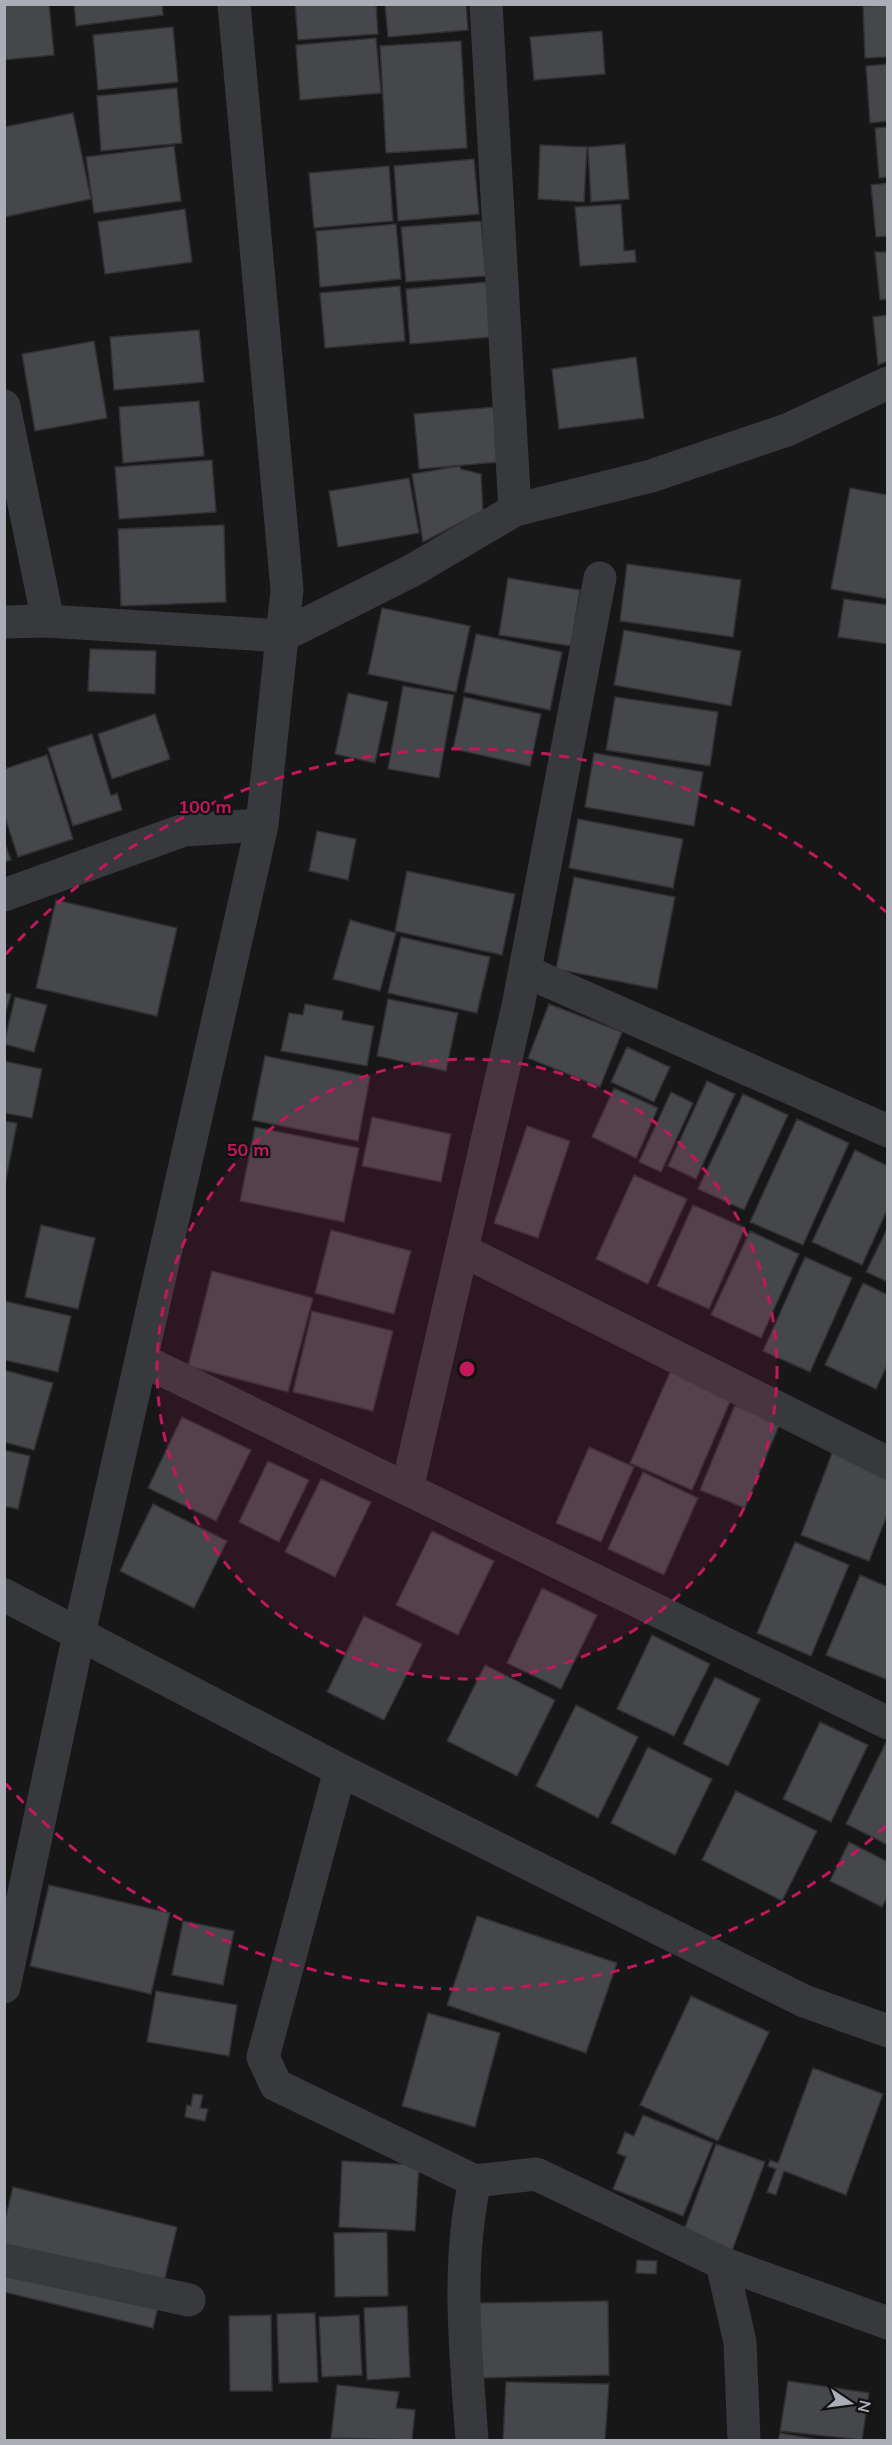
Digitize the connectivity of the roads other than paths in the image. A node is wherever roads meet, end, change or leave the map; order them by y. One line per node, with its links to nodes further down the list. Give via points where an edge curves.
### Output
1 (234, 4): 9 (street, via 287,590)
2 (486, 4): 5 (street)
3 (888, 383): 5 (street, via 787,430 651,476)
4 (4, 406): 7 (street)
5 (515, 510): 9 (street, via 413,570)
6 (600, 578): 12 (street)
7 (48, 621): 8 (street); 9 (street)
8 (4, 622)
9 (282, 636): 10 (street)
10 (262, 825): 11 (street, via 184,830); 15 (street)
11 (4, 895)
12 (525, 971): 13 (street); 14 (street)
13 (888, 1131)
14 (462, 1250): 16 (street); 17 (street)
15 (142, 1360): 17 (street); 19 (street)
16 (888, 1463)
17 (407, 1489): 20 (street)
18 (4, 1595): 19 (street)
19 (79, 1634): 21 (street); 22 (street)
20 (888, 1723)
21 (340, 1770): 23 (street, via 804,2001); 24 (street, via 263,2057 276,2085)
22 (4, 1987)
23 (888, 2031)
24 (475, 2181): 26 (street, via 536,2174); 29 (street, via 468,2213 463,2304)
25 (4, 2260): 27 (street)
26 (722, 2263): 28 (street); 30 (street, via 740,2342)
27 (189, 2300)
28 (888, 2323)
29 (472, 2440)
30 (744, 2440)

